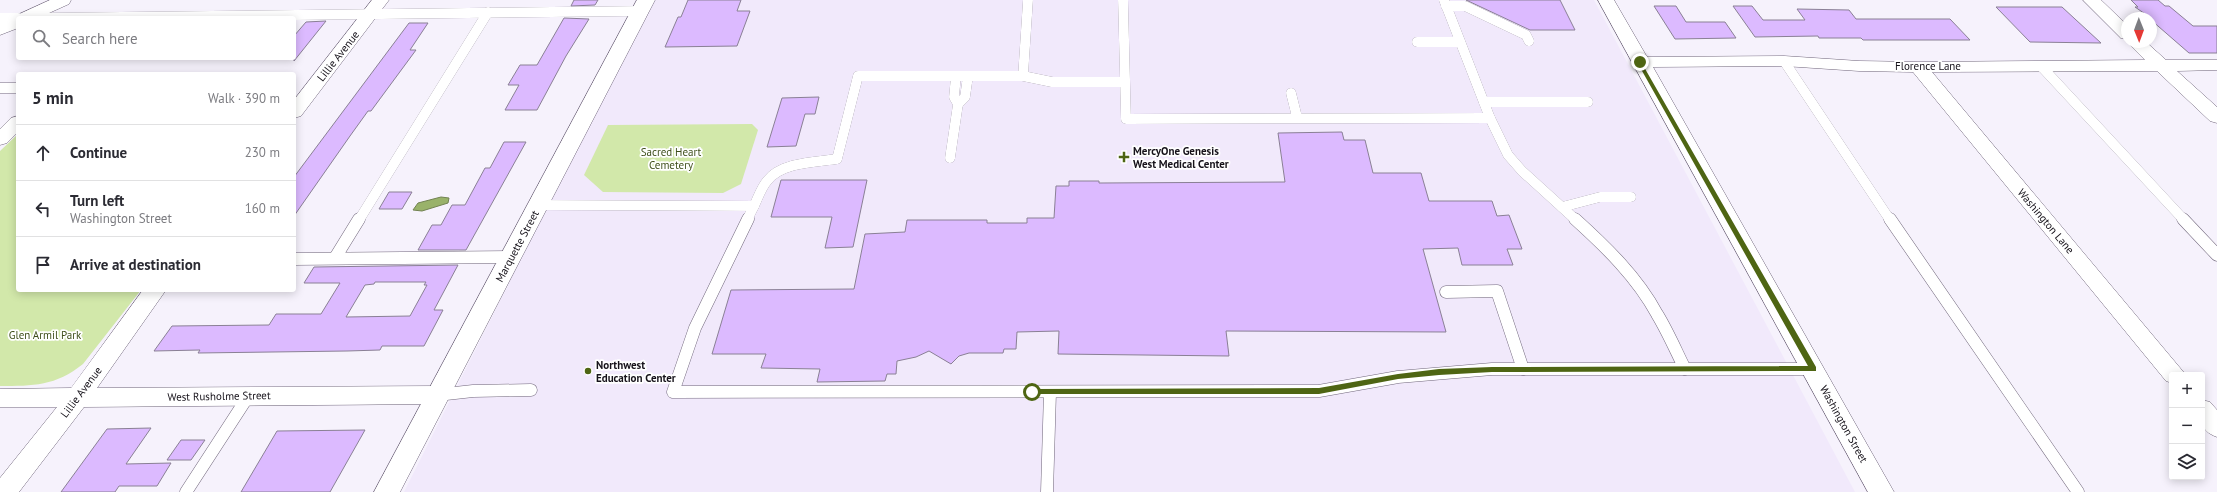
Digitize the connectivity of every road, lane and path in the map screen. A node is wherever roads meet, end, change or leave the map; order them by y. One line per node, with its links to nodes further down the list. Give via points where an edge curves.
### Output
1 (63, 0): 11 (street)
2 (1028, 0): 30 (lane)
3 (1123, 0): 31 (lane)
4 (1606, 0): 23 (street, Washington Street)
5 (2091, 0): 16 (street)
6 (1445, 3): 7 (lane); 20 (lane)
7 (1468, 3): 18 (lane, via 1526,35)
8 (643, 5): 10 (lane); 48 (street, Marquette Street)
9 (376, 6): 10 (lane); 12 (lane); 33 (street, Lillie Avenue)
10 (488, 12): 53 (lane)
11 (28, 16)
12 (89, 16)
13 (0, 18): 14 (lane)
14 (16, 20)
15 (16, 21): 17 (street)
16 (2121, 28)
17 (0, 30)
18 (1529, 41)
19 (1417, 42): 20 (lane)
20 (1460, 42): 37 (lane)
21 (2143, 48): 24 (street)
22 (1784, 61): 23 (street, Florence Lane); 26 (street, Florence Lane, via 1859,66); 74 (lane, via 1933,284)
23 (1640, 62): 59 (street, Washington Street)
24 (2161, 65): 25 (street, Florence Lane); 27 (street, Florence Lane); 42 (street)
25 (2217, 65)
26 (1918, 66): 27 (street, Florence Lane); 60 (street, Washington Lane)
27 (2041, 66): 51 (lane)
28 (956, 76): 29 (lane); 39 (lane, via 954,97); 49 (lane, via 858,76 837,159 798,165 774,172)
29 (968, 76): 30 (lane); 39 (lane, via 965,97)
30 (1023, 76): 31 (lane, via 1052,82)
31 (1124, 82): 41 (lane, via 1126,119)
32 (296, 85): 33 (street)
33 (316, 85): 40 (street, Lillie Avenue)
34 (0, 88): 35 (street)
35 (16, 88)
36 (1291, 93): 41 (lane)
37 (1484, 102): 38 (lane); 43 (lane)
38 (1588, 102)
39 (958, 104): 46 (lane)
40 (296, 110)
41 (1297, 117): 43 (lane)
42 (2217, 117)
43 (1490, 118): 50 (lane, via 1508,155)
44 (16, 124): 45 (street)
45 (0, 139)
46 (950, 158)
47 (1632, 197): 50 (lane, via 1600,197)
48 (538, 205): 49 (lane); 52 (street, Marquette Street)
49 (754, 206): 62 (lane, via 695,328 673,392)
50 (1562, 207): 58 (lane, via 1603,244 1644,292)
51 (2217, 255)
52 (510, 257): 53 (lane); 64 (street, Marquette Street)
53 (335, 258): 54 (lane)
54 (296, 259)
55 (155, 292): 65 (street, Lillie Avenue)
56 (1446, 292): 57 (lane, via 1497,291)
57 (1523, 369): 58 (lane); 62 (lane, via 1434,372 1319,391)
58 (1685, 369): 59 (lane)
59 (1814, 369): 73 (street, Washington Street)
60 (2172, 372)
61 (531, 390): 64 (lane, via 472,391)
62 (1050, 392): 72 (lane)
63 (249, 395): 64 (street, West Rusholme Street); 65 (street, West Rusholme Street); 70 (lane)
64 (437, 395): 71 (street, Marquette Street)
65 (78, 397): 66 (street, West Rusholme Street); 69 (street, Lillie Avenue)
66 (0, 398)
67 (2205, 413): 68 (street)
68 (2217, 427)
69 (4, 492)
70 (186, 492)
71 (387, 492)
72 (1047, 492)
73 (1881, 492)
74 (2078, 492)

